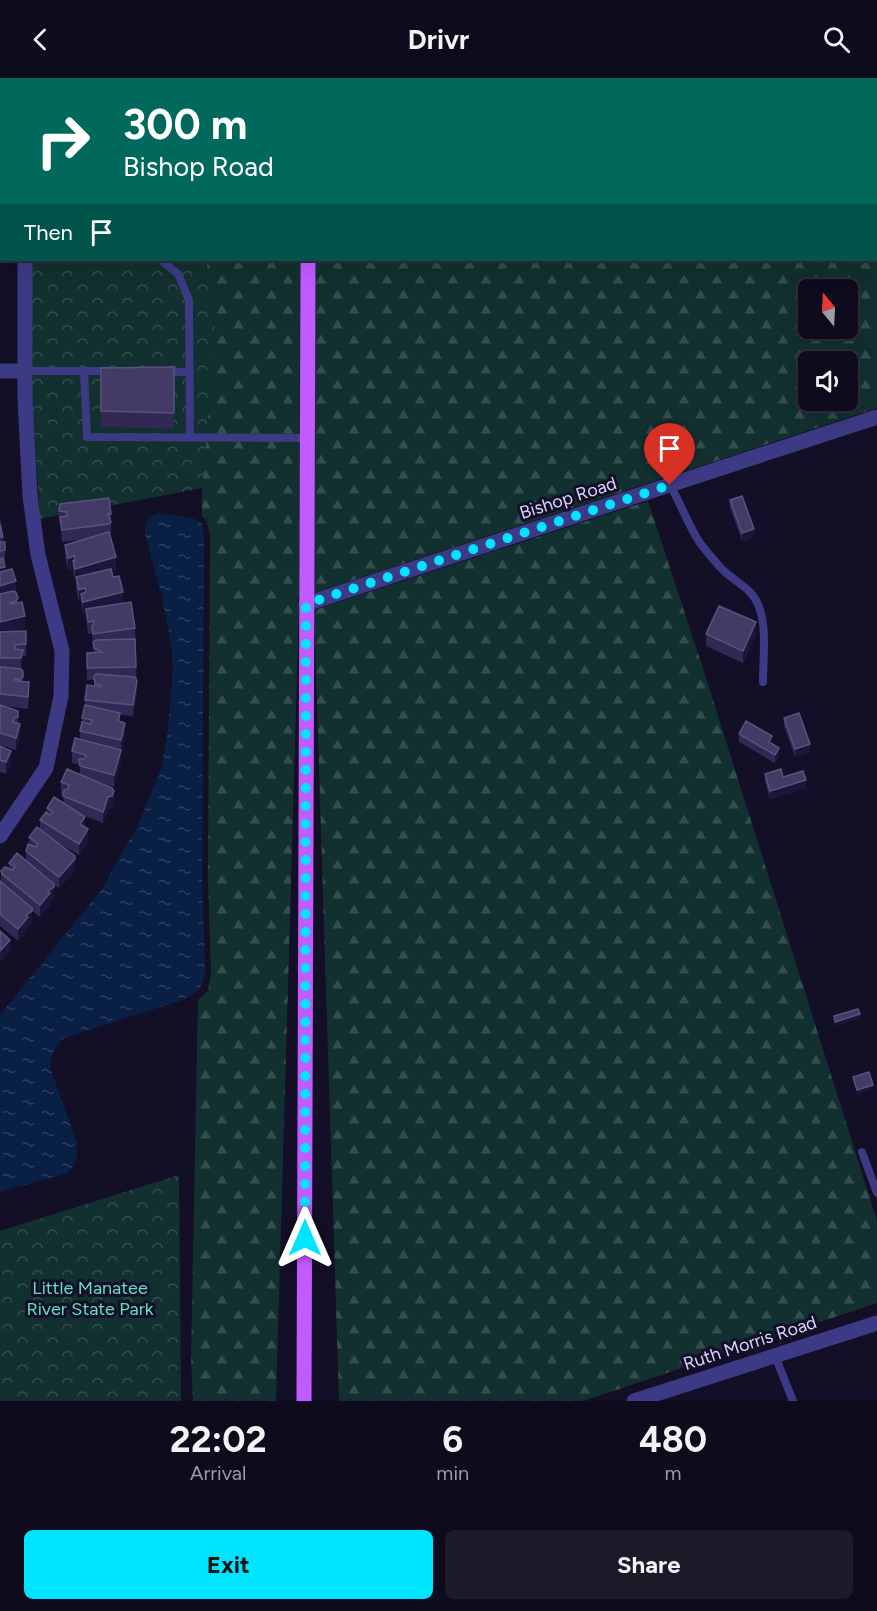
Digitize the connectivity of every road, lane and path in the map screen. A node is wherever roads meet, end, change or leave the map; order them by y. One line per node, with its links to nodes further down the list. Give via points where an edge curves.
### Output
1 (25, 261): 6 (street)
2 (162, 261): 9 (lane, via 178,274 189,300)
3 (308, 261): 12 (main road)
4 (84, 370): 6 (lane); 7 (lane); 11 (lane, via 87,437)
5 (0, 371): 6 (street)
6 (24, 371): 16 (street, via 30,496 38,555 62,651 61,696 46,768)
7 (120, 371)
8 (155, 372): 9 (lane)
9 (190, 372): 11 (lane)
10 (877, 417): 13 (street, Bishop Road)
11 (190, 438): 12 (lane)
12 (307, 438): 14 (main road)
13 (670, 485): 14 (street, Bishop Road); 15 (lane, via 701,543 724,571 752,592 759,605 763,618)
14 (306, 604): 22 (main road)
15 (763, 682)
16 (0, 836)
17 (862, 1152): 18 (lane)
18 (877, 1193)
19 (877, 1323): 20 (street, Ruth Morris Road)
20 (775, 1356): 21 (street, Ruth Morris Road); 24 (lane)
21 (673, 1395): 23 (street, Ruth Morris Road)
22 (304, 1401)
23 (634, 1401)
24 (793, 1401)

